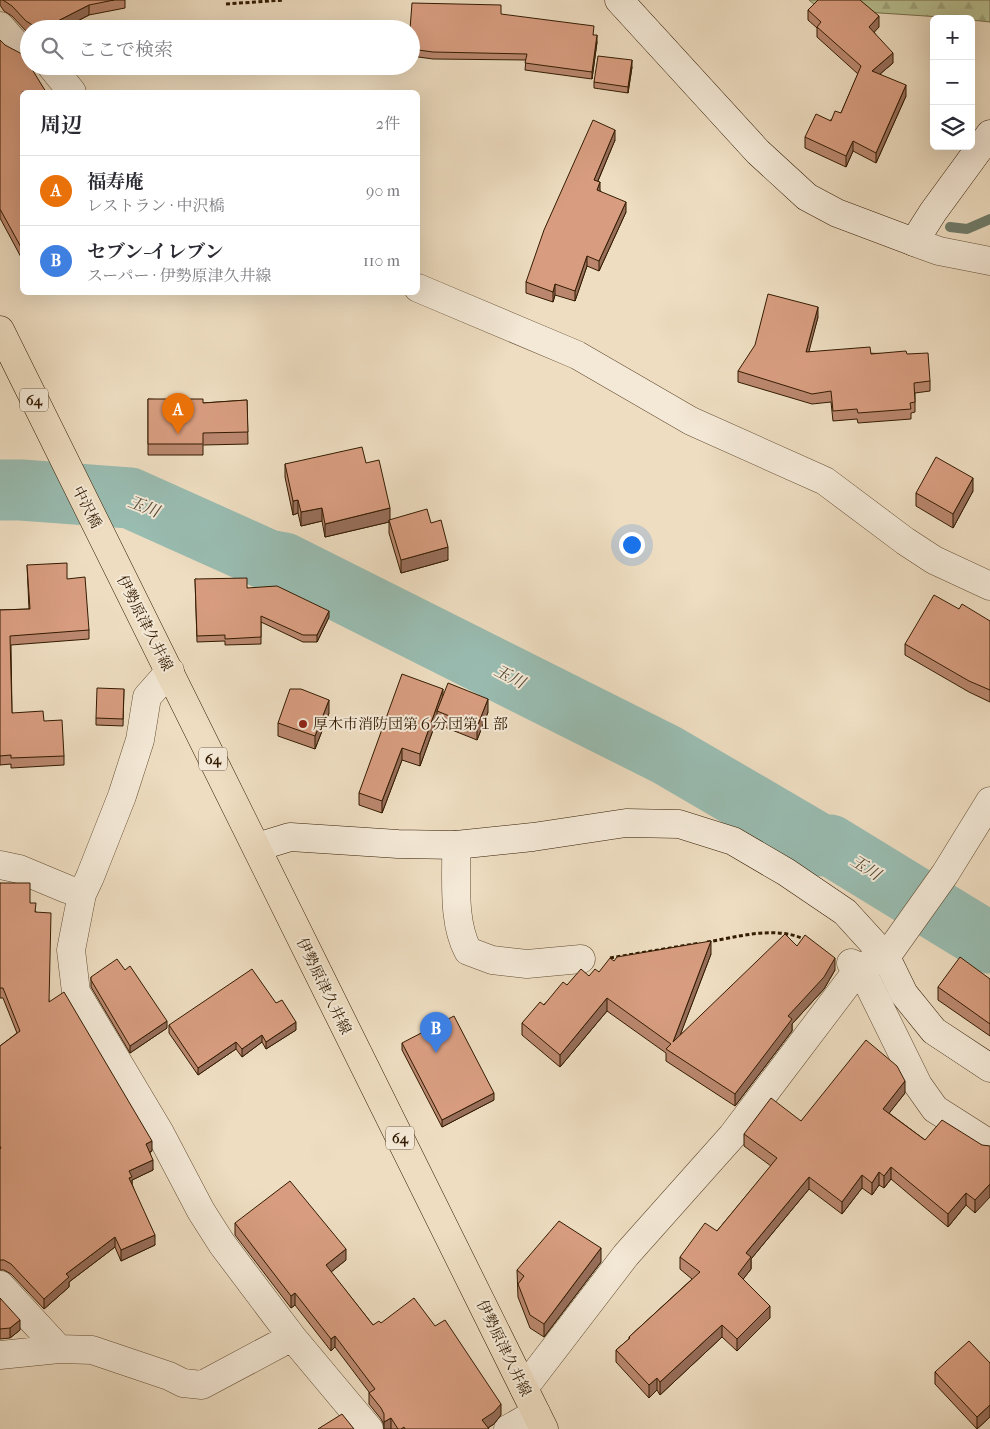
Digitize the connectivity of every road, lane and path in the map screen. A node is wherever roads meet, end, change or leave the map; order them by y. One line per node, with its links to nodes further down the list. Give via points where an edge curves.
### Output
1 (284, 0): 3 (path)
2 (619, 0): 9 (street, via 758,152 807,196 837,213)
3 (226, 4)
4 (0, 26): 5 (street)
5 (20, 46)
6 (58, 75): 7 (street)
7 (70, 90)
8 (990, 134): 9 (street)
9 (914, 242): 10 (street)
10 (990, 260)
11 (420, 289): 14 (street, via 577,355 691,421 825,481 934,560)
12 (0, 330): 13 (main road, 中沢橋 / 64)
13 (104, 542): 15 (main road, 伊勢原津久井線 / 64)
14 (990, 586)
15 (170, 671): 18 (main road, 伊勢原津久井線 / 64); 20 (street, via 147,697 140,740 122,796)
16 (990, 801): 21 (street, via 945,874)
17 (456, 845): 18 (street, via 290,837); 21 (street, via 626,823 679,824 733,841 786,872 845,912); 22 (street, via 458,925 468,951 492,960 527,964)
18 (257, 847): 30 (main road, 伊勢原津久井線 / 64)
19 (0, 865): 20 (street, via 19,869)
20 (82, 894): 27 (street, via 71,950 76,992 160,1133 201,1211)
21 (886, 957): 23 (street); 24 (street, via 904,994 934,1031)
22 (581, 959): 23 (path, via 593,961 768,932 796,936)
23 (855, 965): 25 (street, via 918,1085 935,1109); 30 (street, via 732,1136 626,1255)
24 (990, 1068)
25 (990, 1144)
26 (0, 1285): 28 (street)
27 (292, 1337): 28 (street, via 202,1385 183,1383 92,1350); 32 (street)
28 (59, 1349): 29 (street)
29 (0, 1355)
30 (524, 1388): 31 (main road, 伊勢原津久井線 / 64)
31 (540, 1421): 33 (street)
32 (369, 1429)
33 (508, 1429)

